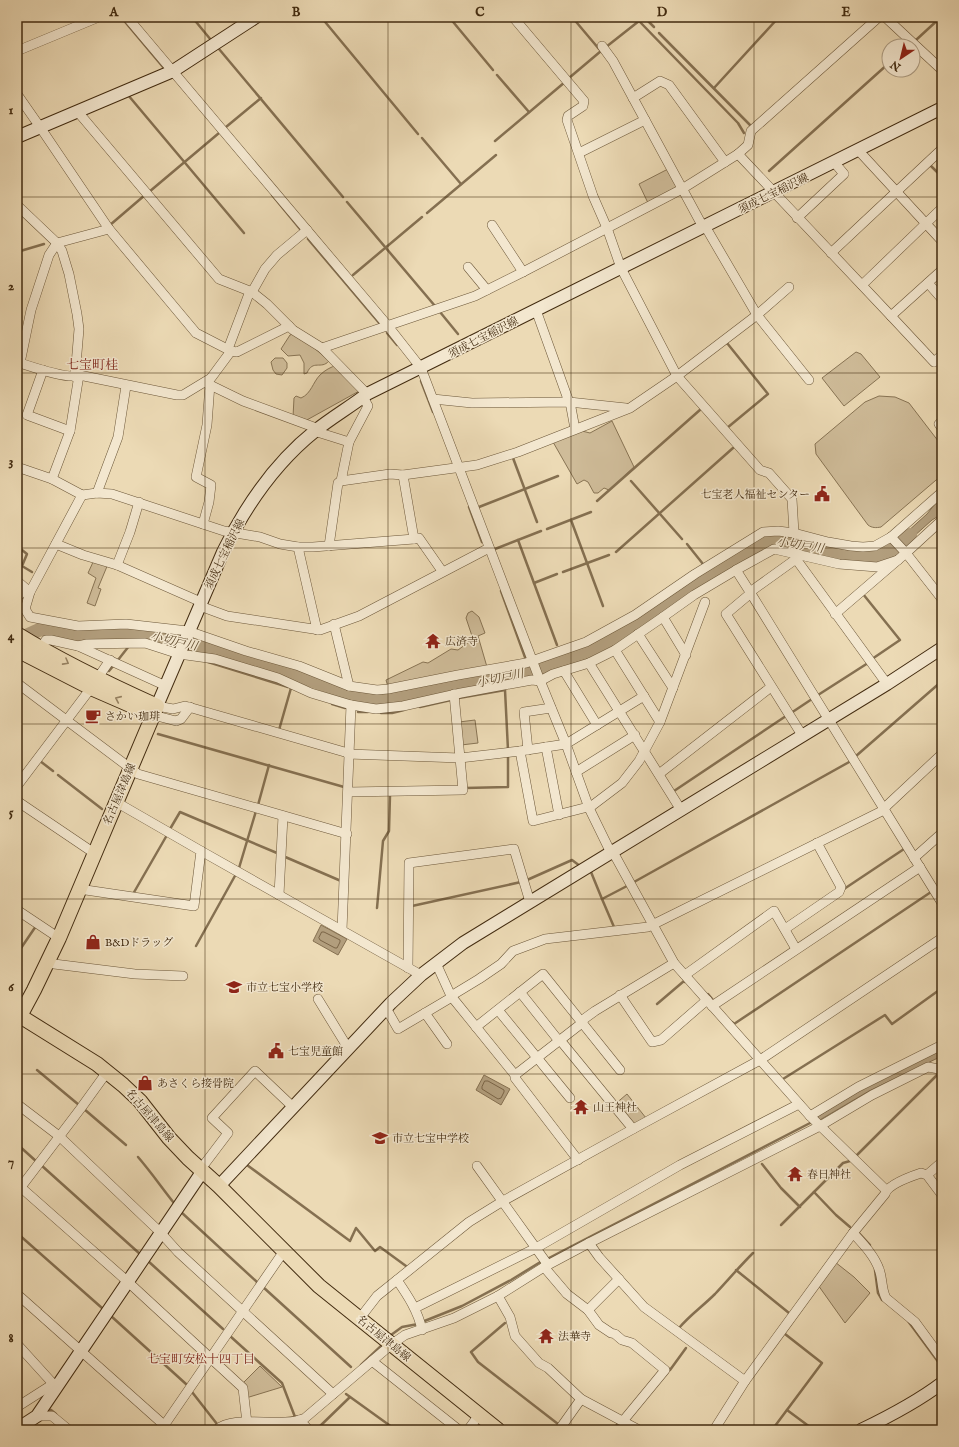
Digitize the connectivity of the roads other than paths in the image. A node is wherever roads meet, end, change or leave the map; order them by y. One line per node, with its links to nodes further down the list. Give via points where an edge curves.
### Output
1 (99, 17): 8 (street)
2 (127, 17): 10 (street)
3 (256, 17): 10 (street)
4 (513, 17): 20 (street, via 584,101 583,106 568,116 567,120)
5 (878, 17): 21 (street, via 750,131 748,145)
6 (885, 17): 9 (street)
7 (602, 46): 12 (street)
8 (17, 51)
9 (942, 70)
10 (173, 71): 14 (street); 35 (street)
11 (17, 94): 16 (street)
12 (633, 98): 15 (street); 22 (street, via 660,81 669,85)
13 (942, 108): 19 (street, 須成七宝稲沢線)
14 (78, 112): 16 (street); 47 (street, via 219,279)
15 (645, 120): 20 (street); 24 (street)
16 (40, 127): 17 (street); 34 (street)
17 (17, 137)
18 (942, 149): 26 (street)
19 (858, 150): 23 (street, 須成七宝稲沢線); 26 (street)
20 (579, 153): 33 (street)
21 (738, 154): 22 (street); 25 (street)
22 (726, 162): 24 (street)
23 (834, 162): 25 (street, 須成七宝稲沢線); 29 (street, via 844,174)
24 (682, 189): 32 (street); 33 (street)
25 (774, 192): 29 (street); 32 (street, 須成七宝稲沢線)
26 (897, 192): 30 (street); 38 (street)
27 (17, 205): 37 (street)
28 (942, 208): 30 (street)
29 (798, 218): 38 (street)
30 (926, 223): 36 (street); 44 (street)
31 (492, 225): 42 (street)
32 (704, 227): 40 (street, 須成七宝稲沢線); 50 (street)
33 (607, 228): 40 (street); 42 (street)
34 (109, 229): 37 (street); 55 (street, via 196,333)
35 (307, 230): 47 (street, via 273,259); 53 (street)
36 (942, 240)
37 (57, 243): 57 (street, via 49,255); 60 (street, via 69,274 79,329)
38 (831, 253): 44 (street)
39 (468, 268): 46 (street)
40 (621, 268): 49 (street, 須成七宝稲沢線); 61 (street)
41 (942, 270): 43 (street)
42 (523, 272): 46 (street)
43 (928, 283): 48 (street); 51 (street)
44 (862, 285): 51 (street)
45 (789, 287): 50 (street)
46 (487, 290): 53 (street)
47 (251, 292): 52 (street); 55 (street)
48 (942, 299)
49 (536, 310): 58 (street, 須成七宝稲沢線); 67 (street)
50 (757, 315): 61 (street); 62 (street)
51 (891, 316): 56 (street, via 934,362)
52 (289, 326): 54 (street); 55 (street, via 237,352)
53 (388, 326): 54 (street); 58 (street)
54 (322, 348): 65 (street)
55 (230, 350): 63 (street)
56 (942, 355)
57 (18, 362): 59 (street)
58 (420, 368): 65 (street, 須成七宝稲沢線); 66 (street)
59 (43, 370): 60 (street); 73 (street, via 27,415)
60 (77, 376): 64 (street); 73 (street)
61 (677, 376): 68 (street); 87 (street, via 760,470 769,473 792,499)
62 (809, 380)
63 (208, 383): 64 (street, via 183,395); 72 (street); 85 (street, via 207,425 196,477 211,485)
64 (126, 386): 81 (street, via 118,437)
65 (365, 396): 72 (street, 須成七宝稲沢線); 74 (street, via 368,406)
66 (433, 399): 67 (street, via 472,403); 76 (street)
67 (569, 402): 68 (street); 71 (street)
68 (630, 408): 71 (street)
69 (942, 422): 70 (street, via 939,424)
70 (942, 428)
71 (575, 429): 76 (street, via 518,452 476,465)
72 (316, 430): 74 (street); 86 (street, 須成七宝稲沢線, via 274,472)
73 (70, 431): 78 (street)
74 (349, 442): 79 (street)
75 (17, 466): 78 (street)
76 (458, 467): 77 (street); 93 (street)
77 (403, 475): 79 (street, via 390,474); 89 (street)
78 (52, 479): 82 (street)
79 (341, 481): 91 (street, via 338,483)
80 (942, 492): 88 (street)
81 (97, 493): 82 (street); 83 (street, via 112,494)
82 (82, 495): 90 (street)
83 (138, 502): 85 (street); 97 (street)
84 (942, 520): 94 (street)
85 (203, 524): 86 (street)
86 (232, 532): 92 (street); 106 (street, 須成七宝稲沢線)
87 (794, 533): 88 (street, via 828,542 863,547 876,546); 123 (street, via 763,532 635,614 586,642)
88 (892, 538): 94 (street)
89 (414, 539): 91 (street); 99 (street, via 419,538)
90 (56, 544): 97 (street); 101 (street)
91 (329, 546): 92 (street)
92 (298, 547): 110 (street)
93 (489, 548): 99 (street); 123 (street)
94 (905, 552): 96 (street); 103 (street)
95 (796, 557): 96 (street, via 877,567); 98 (street, via 774,549); 102 (street); 107 (street)
96 (898, 560): 107 (street)
97 (117, 565): 106 (street)
98 (736, 570): 102 (street); 108 (street)
99 (442, 571): 109 (street, via 359,616)
100 (17, 581): 101 (street)
101 (28, 590): 104 (street); 111 (street, via 25,609 30,617 78,626 126,624)
102 (750, 593): 131 (street, via 726,614); 140 (street)
103 (941, 594)
104 (17, 597)
105 (705, 602): 120 (street)
106 (201, 604): 110 (street, via 227,616); 111 (street, 須成七宝稲沢線)
107 (835, 614): 128 (street)
108 (663, 617): 113 (street); 120 (street)
109 (334, 624): 110 (street); 130 (street)
110 (317, 630)
111 (188, 632): 119 (street, 須成七宝稲沢線); 130 (street, via 299,666)
112 (17, 634): 114 (main road)
113 (638, 634): 117 (street); 132 (street)
114 (36, 646): 115 (street, via 51,640); 127 (main road, one-way to 127)
115 (78, 646): 119 (street, via 145,643); 121 (street)
116 (942, 648): 128 (street)
117 (614, 650): 122 (street); 134 (street)
118 (18, 652): 127 (main road)
119 (180, 652): 129 (street, 須成七宝稲沢線); 135 (street, via 215,659 271,676 312,694)
120 (686, 655): 132 (street)
121 (110, 660): 127 (street); 129 (street)
122 (590, 662): 124 (street); 139 (street)
123 (533, 663): 125 (street); 130 (street, via 388,689)
124 (564, 671): 125 (street); 143 (street)
125 (539, 680): 133 (street); 137 (street)
126 (17, 683): 141 (street)
127 (94, 683): 138 (main road); 141 (street)
128 (887, 684): 140 (street)
129 (166, 686): 138 (street, 須成七宝稲沢線)
130 (349, 686)
131 (771, 687): 145 (street); 155 (street)
132 (673, 688): 142 (street)
133 (454, 694): 135 (street, via 390,708 376,709); 152 (street)
134 (644, 696): 139 (street); 142 (street)
135 (351, 705): 150 (street)
136 (190, 707): 138 (street, via 181,706); 138 (street, via 181,719 176,721); 150 (street)
137 (551, 708): 146 (street); 149 (street, via 524,712)
138 (155, 711): 153 (main road, 名古屋津島線)
139 (620, 711): 143 (street); 144 (street)
140 (829, 719): 145 (street); 161 (street)
141 (67, 721): 153 (street); 156 (street)
142 (660, 722): 148 (street)
143 (597, 725): 146 (street)
144 (635, 735): 148 (street); 154 (street)
145 (802, 735): 162 (street)
146 (566, 744): 147 (street); 154 (street)
147 (546, 747): 149 (street); 163 (street)
148 (644, 750): 155 (street); 160 (street, via 639,761 622,782)
149 (524, 751): 152 (street); 163 (street, via 533,821)
150 (348, 753): 152 (street); 157 (street)
151 (942, 754): 161 (street)
152 (460, 758): 157 (street, via 463,790)
153 (130, 769): 159 (main road, 名古屋津島線); 164 (street, via 138,774)
154 (576, 772): 160 (street)
155 (659, 774): 162 (street)
156 (17, 786)
157 (348, 792): 166 (street)
158 (17, 800): 170 (street)
159 (116, 802): 168 (street); 170 (main road, 名古屋津島線)
160 (588, 807): 163 (street); 169 (street)
161 (884, 809): 167 (street); 171 (street)
162 (681, 810): 169 (street)
163 (559, 815)
164 (283, 816): 166 (street); 174 (street)
165 (942, 833): 171 (street)
166 (347, 834): 180 (street)
167 (817, 843): 178 (street); 179 (street, via 841,888 839,892)
168 (201, 851): 173 (street, via 194,906); 174 (street)
169 (612, 852): 175 (street); 178 (street)
170 (94, 853): 173 (main road, 名古屋津島線)
171 (914, 858): 172 (street)
172 (920, 867): 176 (street); 183 (street)
173 (79, 889): 181 (main road, 名古屋津島線)
174 (279, 895): 180 (street)
175 (530, 902): 185 (street); 187 (street, via 514,849 409,863)
176 (942, 903)
177 (17, 910): 181 (street)
178 (653, 925): 186 (street); 193 (street, via 545,939 513,952 501,964)
179 (785, 929): 183 (street); 188 (street, via 774,911)
180 (342, 930): 187 (street)
181 (59, 938): 184 (main road, 名古屋津島線)
182 (942, 938): 207 (street)
183 (796, 950): 195 (street)
184 (48, 961): 189 (street, via 54,964 135,974); 199 (main road, 名古屋津島線)
185 (436, 963): 190 (street); 193 (street)
186 (674, 963): 188 (street); 192 (street)
187 (408, 968): 190 (street)
188 (685, 975): 195 (street)
189 (183, 976)
190 (421, 976): 196 (street)
191 (520, 992): 197 (street); 200 (street, via 543,974); 202 (street)
192 (620, 995): 195 (street, via 652,1042 661,1040); 200 (street, via 584,1019)
193 (451, 997): 198 (street); 201 (street)
194 (318, 999): 205 (street)
195 (709, 1003): 207 (street)
196 (386, 1008): 198 (street, via 398,1029); 205 (street)
197 (498, 1010): 201 (street); 206 (street)
198 (425, 1013): 203 (street)
199 (18, 1017): 210 (main road, 名古屋津島線)
200 (582, 1023): 202 (street); 208 (street)
201 (476, 1027): 211 (street)
202 (560, 1040): 206 (street); 217 (street)
203 (447, 1044)
204 (942, 1045): 216 (street, via 858,1087)
205 (348, 1048): 215 (street)
206 (537, 1058): 211 (street); 212 (street)
207 (760, 1060): 214 (street); 217 (street)
208 (620, 1070)
209 (942, 1071): 216 (street, via 928,1067)
210 (107, 1072): 218 (street); 222 (main road, 名古屋津島線, via 140,1101 169,1138)
211 (515, 1075): 219 (street)
212 (570, 1098)
213 (17, 1104): 218 (street)
214 (799, 1104): 216 (street); 232 (street, via 680,1165)
215 (293, 1107): 222 (street, via 255,1071 212,1118 228,1133); 225 (street)
216 (815, 1121): 226 (street); 231 (street)
217 (633, 1129): 219 (street)
218 (59, 1136): 224 (street); 229 (street)
219 (578, 1160): 228 (street)
220 (942, 1162): 223 (street)
221 (477, 1166): 228 (street)
222 (201, 1171): 225 (main road, 名古屋津島線); 229 (street)
223 (927, 1175): 226 (street, via 922,1173); 227 (street)
224 (19, 1186): 237 (street)
225 (220, 1186): 233 (main road, 名古屋津島線)
226 (886, 1190): 230 (street)
227 (942, 1195)
228 (503, 1201): 232 (street); 235 (street, via 459,1229)
229 (160, 1232): 237 (street); 242 (street)
230 (853, 1233): 249 (street, via 875,1260 880,1270 886,1298 915,1322); 251 (street)
231 (588, 1243): 234 (street); 236 (street)
232 (536, 1248): 234 (street); 240 (street)
233 (284, 1251): 242 (street); 243 (main road, 名古屋津島線, via 318,1286)
234 (545, 1263): 239 (street); 241 (street, via 567,1294)
235 (397, 1280): 240 (street); 243 (street, via 377,1296)
236 (619, 1280): 241 (street); 251 (street, via 644,1307)
237 (127, 1281): 247 (street); 248 (street)
238 (17, 1294): 247 (street)
239 (498, 1296): 244 (street, via 454,1318); 255 (street, via 510,1317 515,1336 539,1363 548,1368)
240 (415, 1308): 244 (street)
241 (588, 1310): 261 (street, via 599,1325 632,1344 665,1370)
242 (242, 1311): 248 (street); 254 (street)
243 (360, 1318): 246 (main road, 名古屋津島線)
244 (421, 1325): 246 (street)
245 (17, 1344): 253 (street)
246 (392, 1344): 250 (street); 258 (main road, 名古屋津島線)
247 (81, 1351): 253 (street); 262 (street)
248 (210, 1358): 259 (street, via 243,1388); 262 (street)
249 (942, 1359)
250 (372, 1360): 254 (street); 267 (street)
251 (745, 1381): 272 (street)
252 (942, 1383): 273 (street, via 891,1416)
253 (55, 1386): 256 (street); 257 (street)
254 (331, 1392): 260 (street, via 309,1416)
255 (581, 1399): 261 (street); 270 (street)
256 (17, 1407)
257 (39, 1412): 263 (street); 264 (street, via 52,1416)
258 (479, 1415): 268 (street); 269 (main road, 名古屋津島線)
259 (247, 1420): 260 (street); 265 (street, via 230,1423)
260 (299, 1420): 266 (street)
261 (623, 1421): 271 (street)
262 (162, 1428)
263 (17, 1429)
264 (69, 1430)
265 (216, 1430)
266 (309, 1430)
267 (459, 1430)
268 (468, 1430)
269 (498, 1430)
270 (559, 1430)
271 (639, 1430)
272 (714, 1430)
273 (861, 1430)

